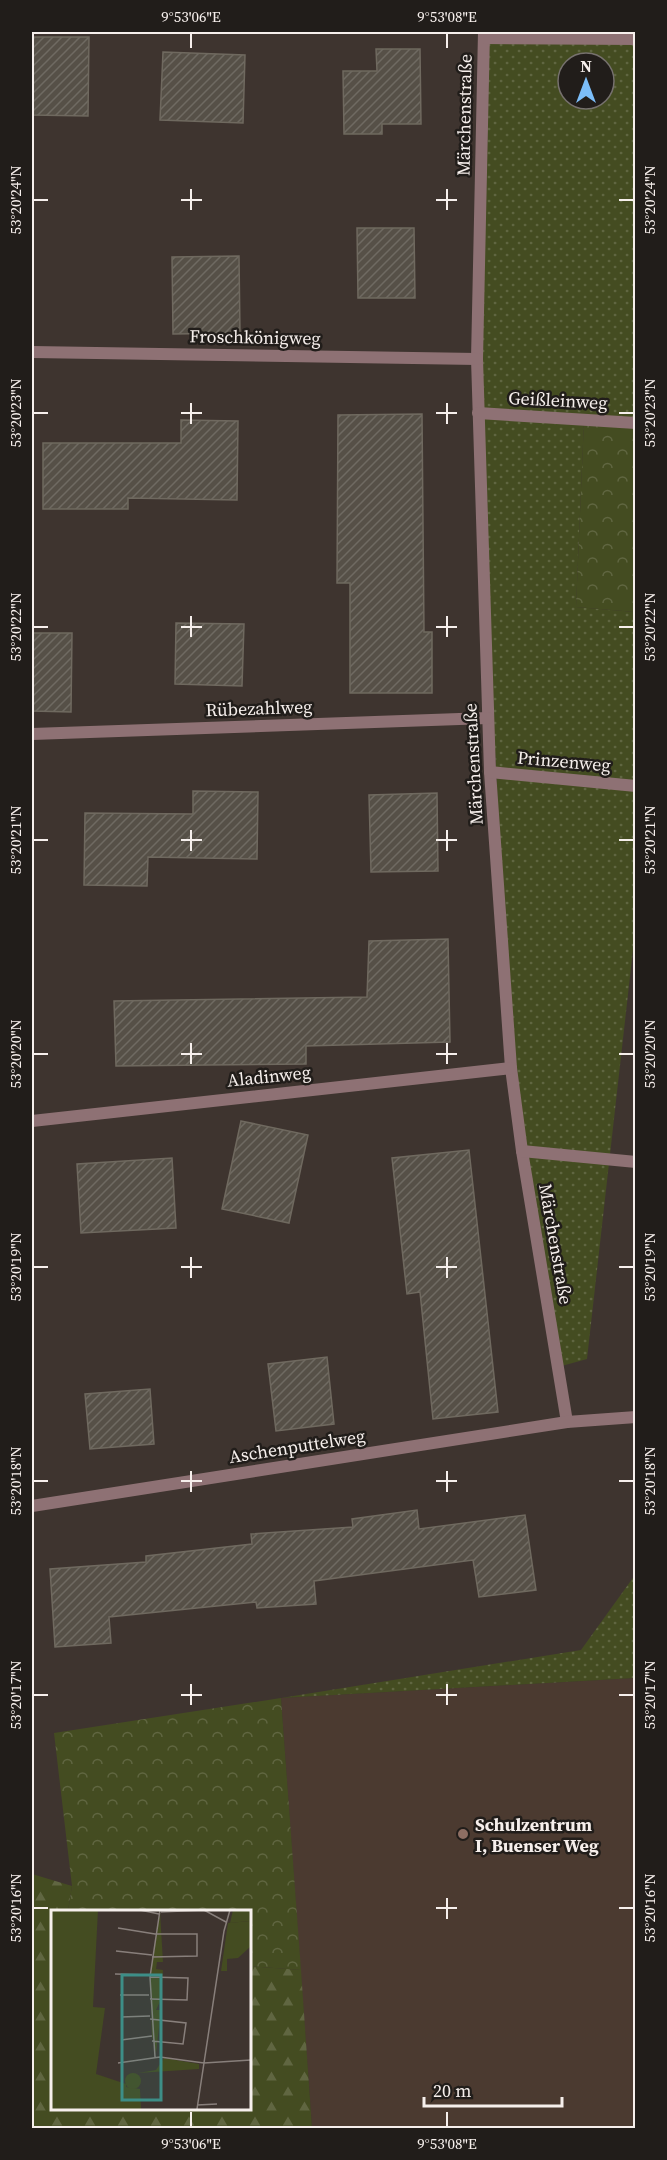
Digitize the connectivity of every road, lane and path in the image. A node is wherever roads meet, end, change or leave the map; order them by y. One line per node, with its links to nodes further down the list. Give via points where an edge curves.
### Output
1 (484, 35): 2 (street); 4 (street, Märchenstraße)
2 (636, 39)
3 (32, 352): 4 (street, Froschkönigweg)
4 (477, 359): 5 (street, Märchenstraße)
5 (478, 413): 6 (street, Geißleinweg); 7 (street, Märchenstraße)
6 (636, 423)
7 (488, 718): 8 (street, Rübezahlweg); 9 (street, Märchenstraße)
8 (32, 734)
9 (490, 772): 10 (street, Prinzenweg); 11 (street, Märchenstraße)
10 (636, 786)
11 (511, 1068): 12 (street, Aladinweg); 13 (street, Märchenstraße)
12 (32, 1121)
13 (522, 1151): 14 (street); 16 (street, Märchenstraße)
14 (636, 1162)
15 (636, 1417): 16 (street)
16 (567, 1422): 17 (street, Aschenputtelweg)
17 (32, 1506)

